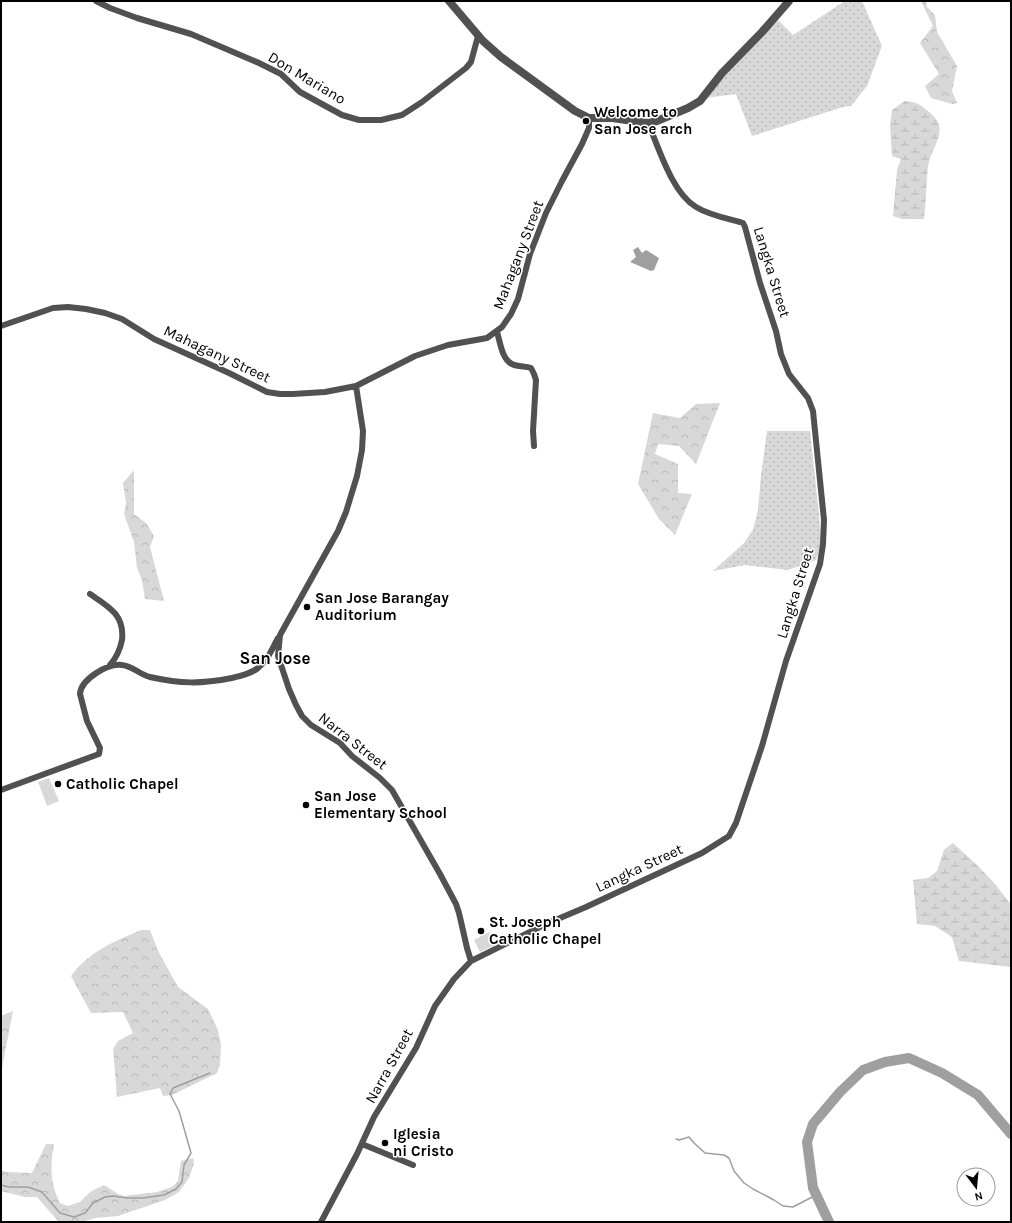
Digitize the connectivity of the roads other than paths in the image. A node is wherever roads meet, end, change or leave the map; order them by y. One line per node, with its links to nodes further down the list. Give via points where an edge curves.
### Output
1 (96, 1): 4 (street, Don Mariano, via 137,18 191,34 259,63 281,74 305,95 342,115 359,120 394,118 422,102 466,68 471,62)
2 (449, 1): 4 (street)
3 (789, 1): 6 (street, via 722,73 700,101)
4 (478, 36): 5 (street, via 501,57 575,111)
5 (589, 118): 6 (street); 8 (street, Mahagany Street, via 589,128 530,254 518,299 506,322)
6 (648, 123): 17 (street, Langka Street, via 673,182 683,196 703,211 743,223 745,227 781,354 789,374 808,398 813,411 824,520 824,544 820,564 786,661 762,746 736,823 728,838 702,853)
7 (1, 326): 9 (street, Mahagany Street, via 53,308 86,309 122,319 154,339 267,392 325,392)
8 (497, 332): 9 (street, Mahagany Street, via 487,338 448,345 415,356); 10 (street, via 508,362 531,368 534,374)
9 (356, 386): 12 (street, Narra Street, via 362,420 362,450 351,497 330,548)
10 (534, 446)
11 (90, 594): 15 (street, via 111,609 122,624 120,649)
12 (280, 635): 13 (street); 14 (street, Narra Street)
13 (266, 660): 14 (street); 15 (street, via 257,669 243,675 202,683 182,683 148,677 127,665 116,664)
14 (280, 663): 17 (street, Narra Street, via 302,716 311,725 340,743 392,790 456,904)
15 (109, 667): 16 (street, via 88,680 80,691 84,713 100,748 100,754)
16 (1, 790)
17 (471, 961): 18 (street, Narra Street, via 454,979 435,1006 416,1048 374,1117)
18 (362, 1144): 19 (street); 20 (street, Narra Street)
19 (413, 1166)
20 (321, 1222)

